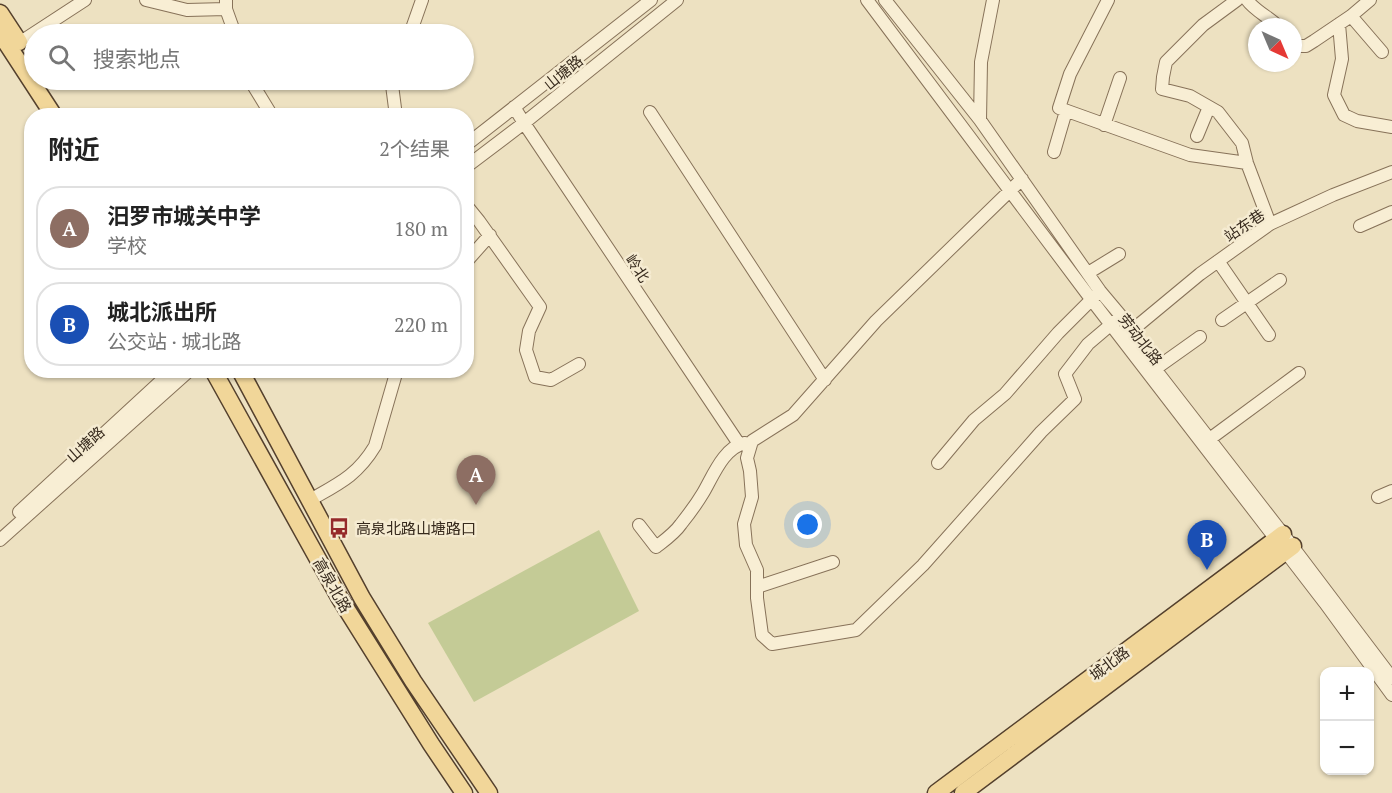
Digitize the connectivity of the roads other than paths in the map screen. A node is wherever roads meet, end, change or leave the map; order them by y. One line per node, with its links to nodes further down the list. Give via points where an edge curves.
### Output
1 (85, 0): 17 (street)
2 (146, 0): 13 (street, via 187,10)
3 (422, 0): 19 (street)
4 (651, 0): 33 (street, 山塘路)
5 (678, 0): 42 (street, 山塘路)
6 (867, 0): 52 (street, 劳动北路)
7 (885, 0): 41 (street, 劳动北路)
8 (993, 0): 41 (street, via 981,62)
9 (1108, 0): 39 (street, via 1070,74 1059,108)
10 (1237, 0): 34 (street, via 1203,25 1166,62 1162,89 1190,96)
11 (1247, 0): 16 (street)
12 (1370, 0): 15 (street)
13 (226, 4): 18 (street)
14 (0, 13): 23 (main road)
15 (1351, 16): 20 (street); 26 (street)
16 (1269, 18)
17 (47, 24)
18 (232, 24)
19 (414, 24)
20 (1339, 24): 24 (street); 44 (street, via 1342,59 1335,95 1344,115)
21 (0, 33): 27 (main road)
22 (24, 39): 23 (street)
23 (19, 42): 25 (main road)
24 (1302, 46)
25 (24, 50)
26 (1382, 52)
27 (24, 70)
28 (1120, 78): 43 (street)
29 (37, 90): 35 (main road)
30 (50, 90): 36 (main road)
31 (256, 90): 37 (street)
32 (393, 90): 38 (street)
33 (514, 107): 42 (street, 岭北); 46 (street, 山塘路)
34 (1209, 107): 45 (street); 49 (street, via 1218,112 1242,143)
35 (49, 108)
36 (62, 108)
37 (267, 108)
38 (395, 108)
39 (1066, 111): 43 (street); 47 (street)
40 (650, 112): 79 (street)
41 (980, 120): 51 (street, 劳动北路)
42 (524, 123): 48 (street, 山塘路); 82 (street, 岭北)
43 (1104, 124): 49 (street, via 1190,155)
44 (1392, 127)
45 (1197, 136)
46 (474, 139)
47 (1054, 152)
48 (474, 161)
49 (1247, 164): 55 (street)
50 (1391, 175): 55 (street, 站东巷, via 1333,195)
51 (1022, 179): 52 (street); 61 (street, 劳动北路)
52 (1011, 190): 63 (street, 劳动北路); 79 (street, via 876,321)
53 (1392, 212): 56 (street)
54 (474, 215): 57 (street)
55 (1270, 224): 60 (street, 站东巷)
56 (1360, 226)
57 (490, 235): 58 (street); 71 (street, via 540,307 526,350 535,377 551,380)
58 (474, 253)
59 (1119, 254): 61 (street)
60 (1218, 261): 64 (street); 68 (street, 站东巷)
61 (1088, 273): 63 (street, 劳动北路)
62 (1280, 280): 64 (street)
63 (1095, 295): 65 (street, 劳动北路); 67 (street, 劳动北路); 83 (street, via 1005,394 974,420)
64 (1246, 303): 66 (street); 69 (street)
65 (1121, 316): 67 (street); 68 (street, 劳动北路)
66 (1222, 320)
67 (1111, 325): 90 (street, 劳动北路); 92 (street, via 1088,344 1065,374 1075,399 923,565 856,630 772,644 762,635)
68 (1130, 332): 72 (street, 劳动北路)
69 (1269, 335)
70 (1200, 338): 72 (street)
71 (579, 364)
72 (1155, 369): 80 (street, 劳动北路)
73 (1299, 373): 80 (street)
74 (163, 378): 88 (street, 山塘路)
75 (181, 378): 89 (street, 山塘路)
76 (217, 378): 95 (main road, 高泉北路, via 339,597)
77 (244, 378): 86 (main road, 高泉北路)
78 (396, 378): 86 (street, via 368,457 349,477)
79 (825, 380): 81 (street, via 793,415)
80 (1211, 438): 90 (street, 劳动北路)
81 (752, 441): 82 (street); 92 (street, via 747,458 752,497 744,524 746,545 757,570)
82 (739, 444): 87 (street, via 724,458 680,526 656,547)
83 (938, 463)
84 (1392, 491): 85 (street)
85 (1378, 497)
86 (310, 500): 96 (main road, 高泉北路, via 373,616)
87 (639, 525)
88 (0, 529)
89 (0, 540)
90 (1284, 543): 93 (street, 劳动北路); 94 (street, 劳动北路); 97 (main road, 城北路); 98 (main road, 城北路)
91 (833, 562): 92 (street)
92 (757, 586)
93 (1392, 678)
94 (1392, 695)
95 (464, 793)
96 (489, 793)
97 (936, 793)
98 (963, 793)

